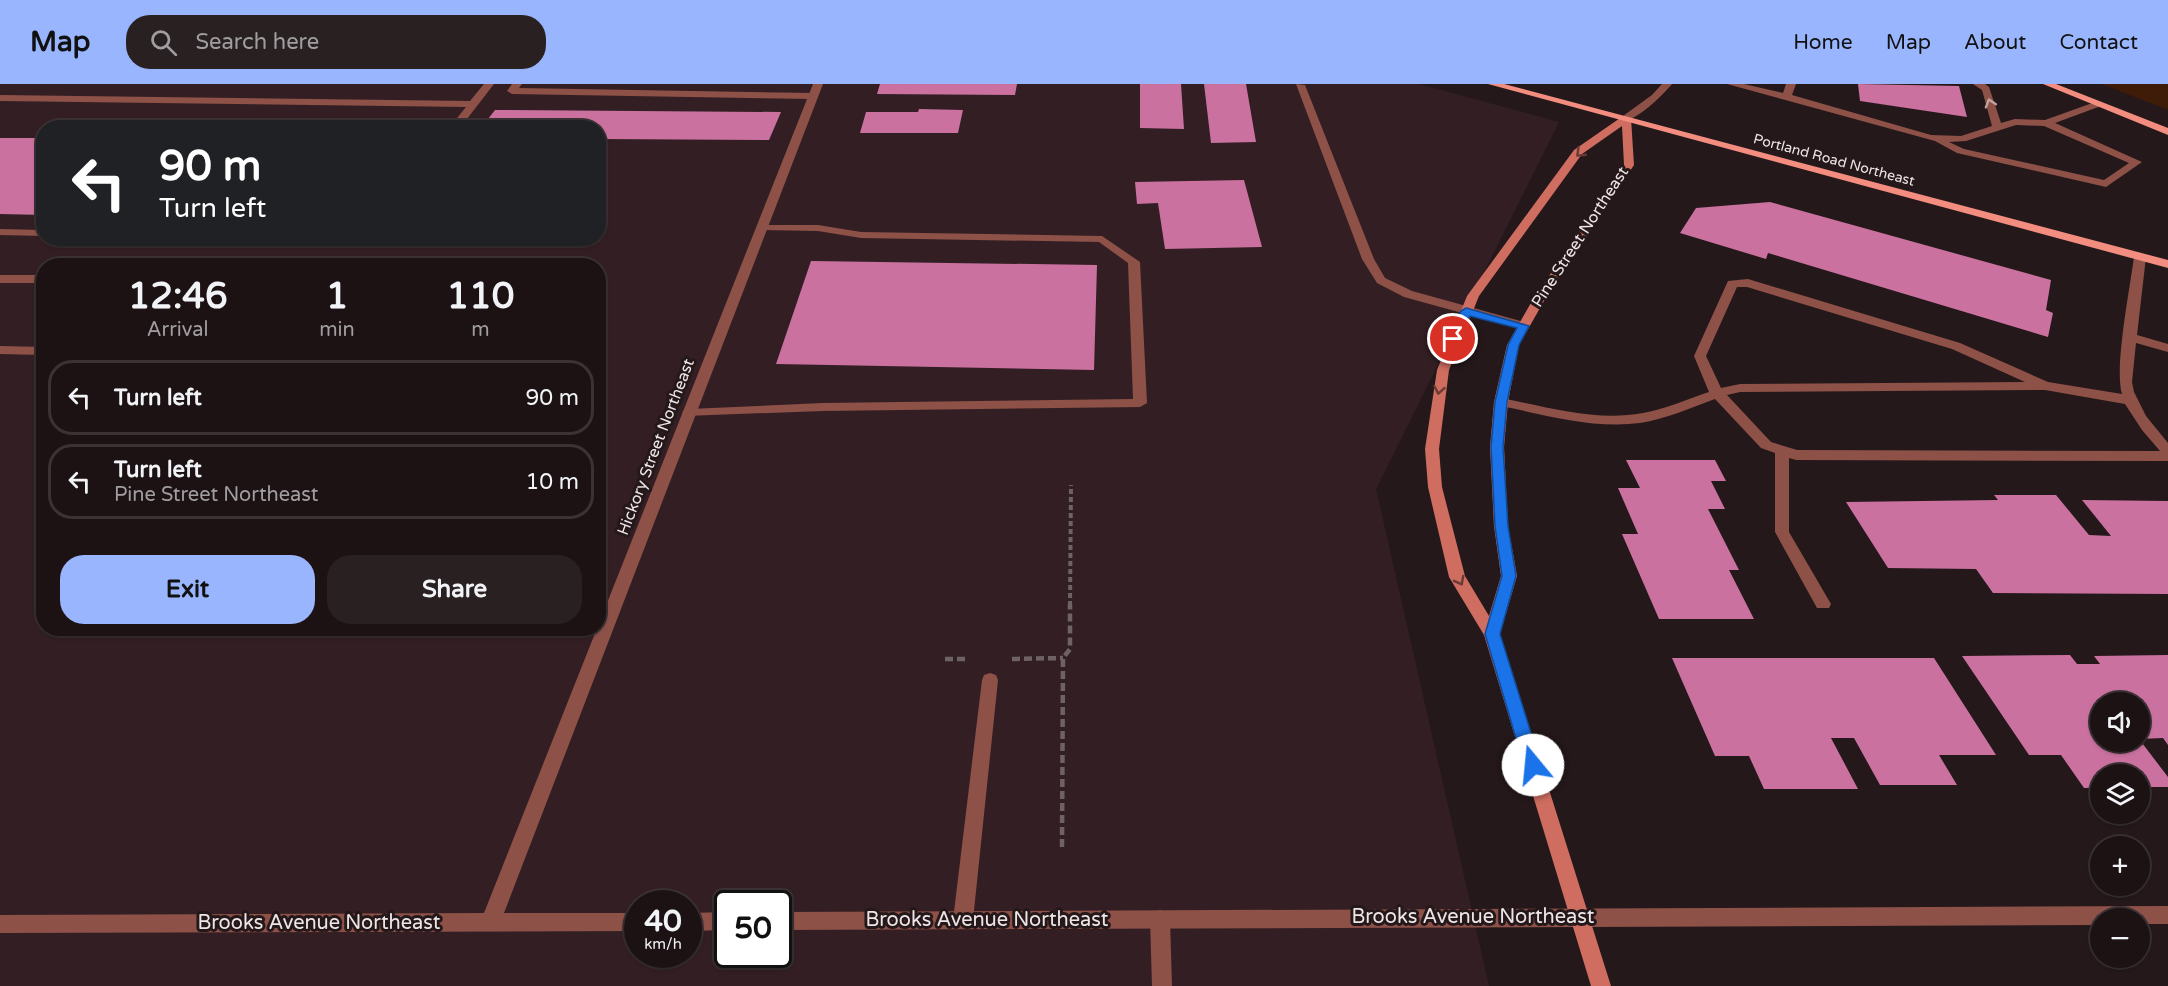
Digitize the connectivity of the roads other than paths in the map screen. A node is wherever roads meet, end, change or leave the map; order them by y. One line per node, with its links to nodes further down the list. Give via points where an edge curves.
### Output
1 (489, 84): 13 (street)
2 (517, 84): 10 (street, via 512,91)
3 (1493, 84): 15 (main road, Portland Road Northeast)
4 (1667, 84): 15 (street)
5 (1732, 84): 11 (street)
6 (1791, 84): 11 (street)
7 (1978, 84): 18 (street, one-way to 7, via 1986,89)
8 (2048, 84): 14 (main road)
9 (1300, 86): 28 (street, via 1368,259 1381,280 1408,294)
10 (815, 90): 21 (street, Hickory Street Northeast)
11 (1787, 97): 20 (street)
12 (0, 98): 13 (street)
13 (473, 104): 16 (street)
14 (2098, 104): 17 (street); 19 (main road)
15 (1626, 118): 24 (main road, Portland Road Northeast); 28 (main road, one-way to 28, via 1578,152 1497,261); 29 (main road, Pine Street Northeast, via 1629,165)
16 (460, 120)
17 (2046, 123): 18 (street, via 2015,122); 20 (street, via 2137,162 2106,184 1961,151)
18 (1997, 127): 20 (street, via 1962,139)
19 (2168, 132)
20 (1939, 140)
21 (761, 228): 38 (street, Hickory Street Northeast); 38 (street, via 818,228 861,235 1102,239 1134,262 1140,403 823,407)
22 (0, 232): 23 (street)
23 (36, 233)
24 (2140, 256): 25 (main road, Portland Road Northeast); 30 (street)
25 (2168, 264)
26 (0, 279): 27 (street)
27 (36, 279)
28 (1466, 311): 29 (street); 44 (main road, one-way to 44, via 1443,369 1432,449 1435,487 1457,577)
29 (1524, 326): 37 (main road, Pine Street Northeast, via 1513,345)
30 (2130, 337): 31 (street); 36 (street, via 2125,382)
31 (2168, 348)
32 (0, 350): 33 (street)
33 (36, 351)
34 (2046, 386): 35 (street, via 1740,388); 35 (street, via 1956,346 1748,283 1732,284 1700,356); 36 (street)
35 (1716, 392): 37 (street, via 1660,414 1628,420 1593,419); 40 (street, via 1766,446)
36 (2128, 400): 39 (street)
37 (1501, 402): 44 (main road, Pine Street Northeast, via 1497,447 1509,576)
38 (689, 413): 43 (street, Hickory Street Northeast)
39 (2168, 451)
40 (1782, 452): 41 (street); 42 (street, via 1782,532)
41 (2168, 456)
42 (1823, 604)
43 (606, 626)
44 (1492, 634): 48 (main road)
45 (602, 636): 53 (street, Hickory Street Northeast)
46 (990, 680): 50 (street)
47 (2168, 915): 48 (street, Brooks Avenue Northeast)
48 (1580, 917): 49 (street, Brooks Avenue Northeast); 56 (main road)
49 (1160, 919): 50 (street, Brooks Avenue Northeast); 55 (street)
50 (963, 920): 51 (street, Brooks Avenue Northeast)
51 (792, 921)
52 (624, 922): 53 (street, Brooks Avenue Northeast)
53 (490, 923): 54 (street, Brooks Avenue Northeast)
54 (0, 924)
55 (1162, 986)
56 (1601, 986)

